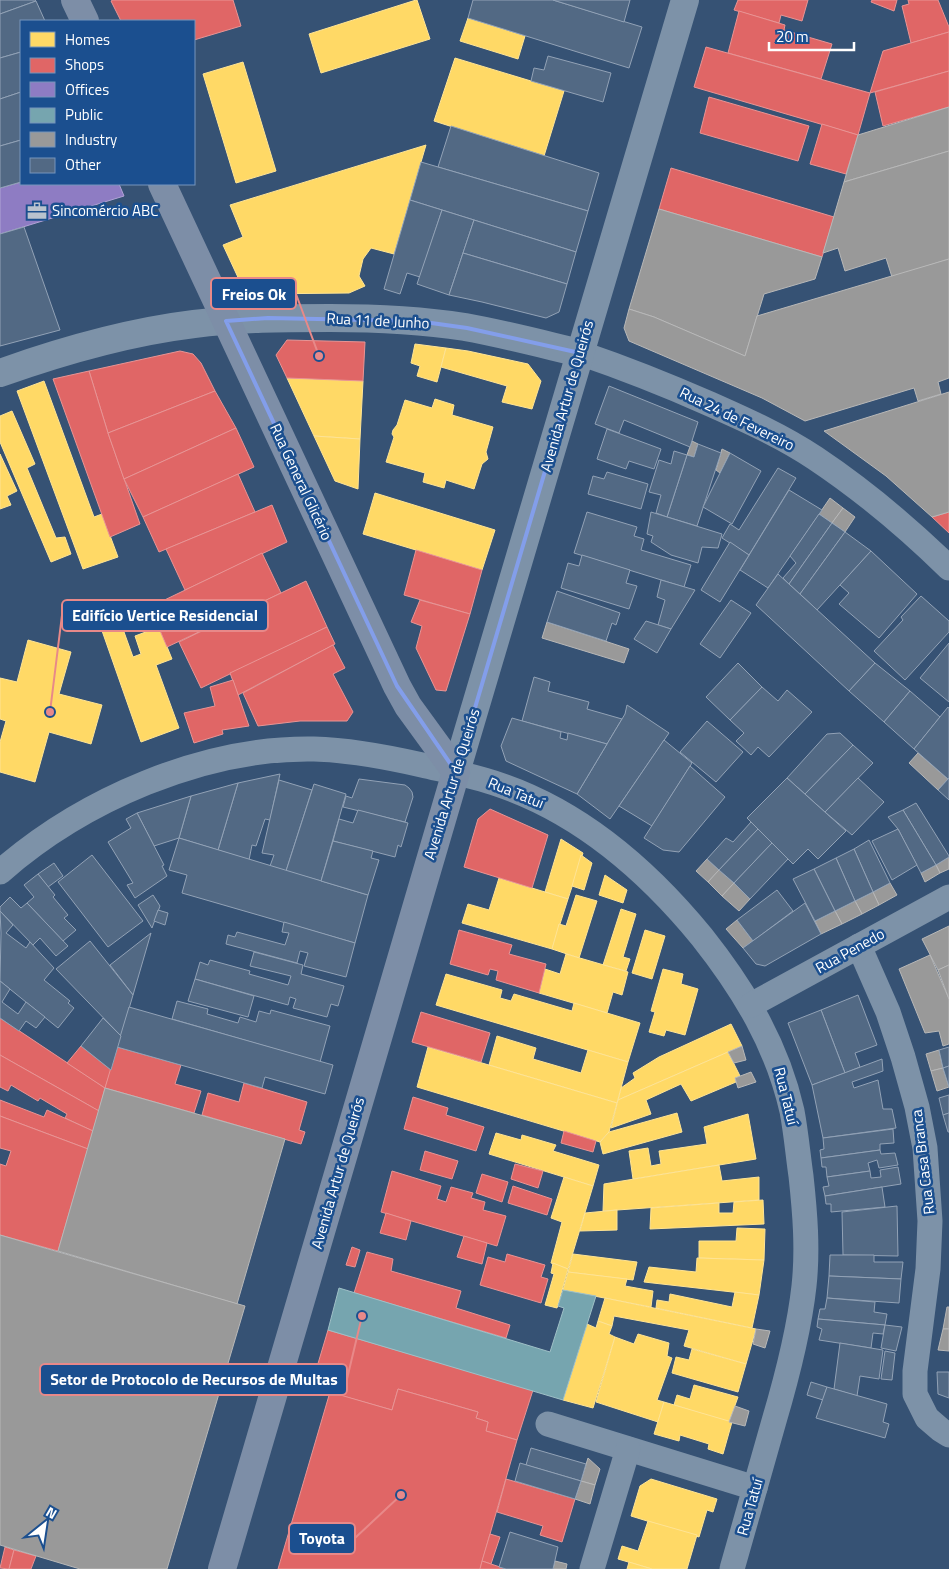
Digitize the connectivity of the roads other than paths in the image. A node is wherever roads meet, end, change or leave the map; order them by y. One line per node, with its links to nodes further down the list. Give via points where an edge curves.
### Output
1 (76, 0): 3 (main road)
2 (685, 0): 6 (street, Avenida Artur de Queirós)
3 (86, 20)
4 (162, 185): 5 (main road, Rua General Glicério)
5 (226, 321): 6 (street, Rua 11 de Junho, via 278,318 418,321 467,328); 7 (street, Rua 11 de Junho, via 114,339); 9 (main road, Rua General Glicério, via 397,686)
6 (580, 354): 8 (street, Rua 24 de Fevereiro, via 661,382 752,422 813,457 864,492); 9 (street, Avenida Artur de Queirós)
7 (0, 373)
8 (949, 568)
9 (456, 772): 10 (street, Rua Tatuí, via 393,759 315,749 246,754 202,764 132,789 70,821); 13 (street, Rua Tatuí, via 498,784 554,809 612,846 661,890 688,920); 18 (main road, Avenida Artur de Queirós)
10 (0, 872)
11 (949, 897): 12 (street, Rua Penedo)
12 (859, 946): 13 (street, Rua Penedo); 15 (street, Rua Casa Branca, via 904,1057 925,1148 930,1221 915,1394 927,1418)
13 (750, 1005): 17 (street, Rua Tatuí, via 776,1058 792,1110 806,1243 805,1284 799,1324)
14 (548, 1424): 16 (street)
15 (949, 1435)
16 (628, 1449): 17 (street); 19 (street)
17 (755, 1488): 20 (street, Rua Tatuí)
18 (222, 1569)
19 (592, 1569)
20 (732, 1569)

